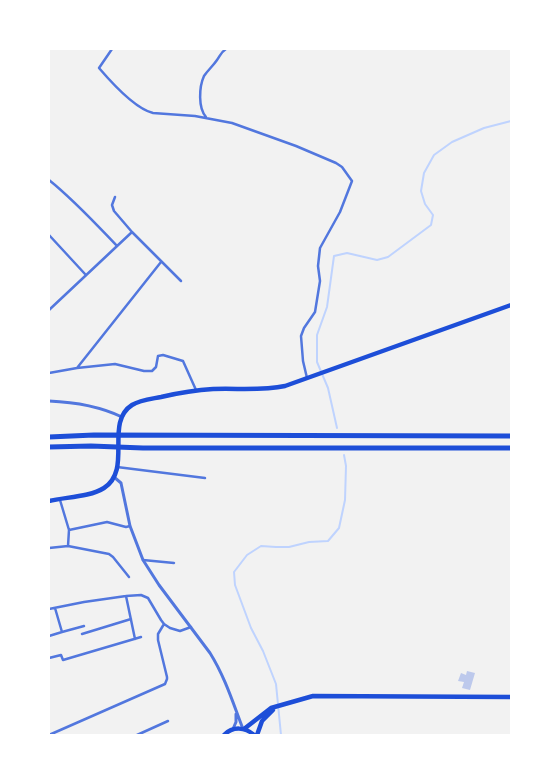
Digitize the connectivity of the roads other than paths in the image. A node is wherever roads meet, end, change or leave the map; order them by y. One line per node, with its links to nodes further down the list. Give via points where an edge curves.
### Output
1 (112, 49): 3 (street, via 100,68 115,86 146,111)
2 (226, 49): 3 (street, via 204,77 200,90 202,114)
3 (207, 118): 18 (street, via 232,123 336,163 352,181 340,212 320,248 320,281 315,312 301,336)
4 (49, 180): 8 (street, via 92,218)
5 (114, 197): 6 (street, via 112,208)
6 (132, 232): 8 (street); 9 (street)
7 (49, 235): 10 (street)
8 (117, 246): 10 (street)
9 (161, 262): 11 (street); 16 (street)
10 (86, 274): 14 (street)
11 (181, 281)
12 (49, 301): 14 (street)
13 (511, 304): 18 (main road)
14 (53, 306): 15 (street)
15 (49, 310)
16 (77, 368): 17 (street); 19 (street, via 115,364 152,371 158,356 163,355 183,362)
17 (49, 373)
18 (307, 378): 19 (main road, via 274,388)
19 (196, 390): 21 (main road, via 136,403)
20 (49, 401): 21 (street, via 72,402)
21 (122, 417): 26 (main road)
22 (511, 436): 23 (highway)
23 (49, 437)
24 (49, 447): 25 (highway)
25 (511, 448)
26 (117, 467): 27 (main road); 28 (street)
27 (114, 477): 29 (main road, via 97,491); 31 (street, via 122,486)
28 (205, 478)
29 (60, 498): 30 (main road); 32 (street)
30 (49, 500)
31 (130, 526): 32 (street, via 107,522); 35 (street)
32 (69, 530): 33 (street)
33 (68, 546): 34 (street); 37 (street, via 111,556)
34 (49, 548)
35 (143, 560): 36 (street); 44 (street)
36 (174, 563)
37 (128, 577)
38 (126, 596): 39 (street); 41 (street); 42 (street, via 148,598)
39 (55, 608): 40 (street); 45 (street)
40 (49, 609)
41 (131, 619): 46 (street); 49 (street)
42 (164, 624): 44 (street, via 176,631); 57 (street, via 158,637 167,677 165,684)
43 (84, 626): 45 (street)
44 (191, 627): 53 (street, via 217,665)
45 (62, 632): 47 (street)
46 (82, 634)
47 (49, 636)
48 (141, 637): 49 (street)
49 (135, 639): 50 (street, via 63,660 61,655)
50 (49, 658)
51 (511, 697): 52 (main road, via 313,696)
52 (280, 705): 56 (main road); 60 (main road, via 262,722)
53 (235, 706): 55 (street); 56 (street)
54 (168, 721): 58 (street)
55 (233, 729): 56 (main road); 59 (main road)
56 (244, 729): 60 (main road)
57 (49, 735)
58 (138, 735)
59 (224, 735)
60 (255, 735)

